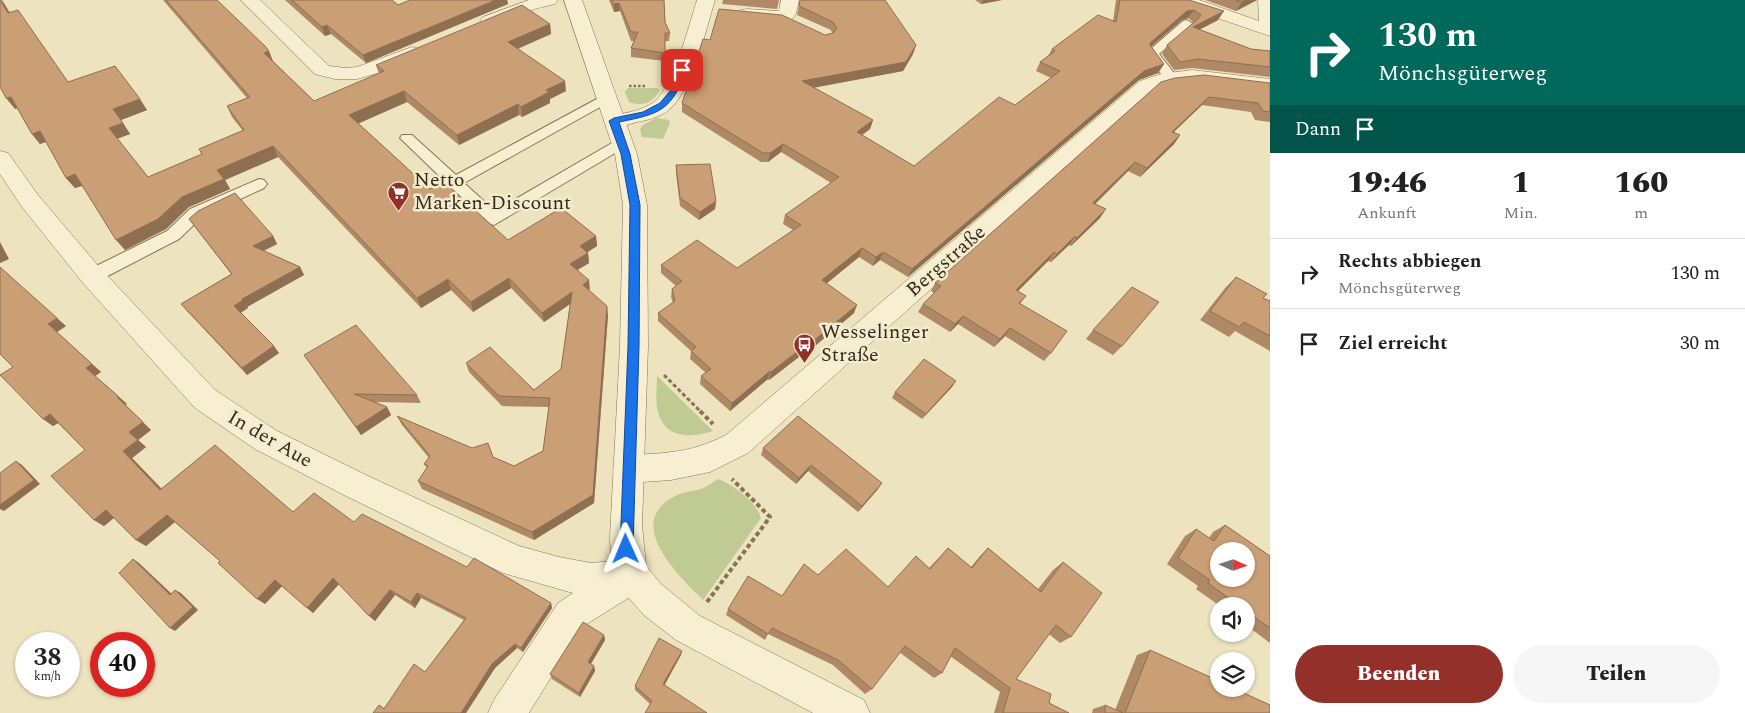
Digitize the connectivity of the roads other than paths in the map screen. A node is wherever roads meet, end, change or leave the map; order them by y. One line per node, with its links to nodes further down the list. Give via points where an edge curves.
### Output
1 (250, 0): 12 (street, via 322,70 338,75 368,71)
2 (549, 0): 10 (street, via 522,7)
3 (573, 0): 15 (street)
4 (1182, 0): 11 (street)
5 (1267, 0): 11 (street)
6 (704, 4): 7 (street, via 727,12); 16 (street, via 676,86 663,105 646,114)
7 (787, 8): 9 (street)
8 (1187, 24): 13 (lane, via 1152,53)
9 (803, 25)
10 (477, 26)
11 (1269, 30)
12 (432, 45)
13 (1171, 78): 14 (street, Bergstraße, via 1210,77); 23 (street, Bergstraße, via 1147,85 735,445 710,458 671,466)
14 (1270, 85)
15 (604, 92): 16 (street); 20 (lane)
16 (614, 121): 18 (street)
17 (407, 138): 20 (lane)
18 (622, 143): 20 (lane, via 494,219); 23 (street, via 635,205 634,346)
19 (0, 158): 22 (street, In der Aue, via 30,201)
20 (454, 182)
21 (259, 184): 22 (lane, via 196,213 173,235)
22 (92, 276): 24 (street, In der Aue, via 205,399 266,440 515,561 591,580)
23 (628, 469): 24 (street, via 626,549)
24 (632, 576): 25 (street, via 570,616); 26 (street, via 664,611 688,628)
25 (507, 713)
26 (851, 713)

